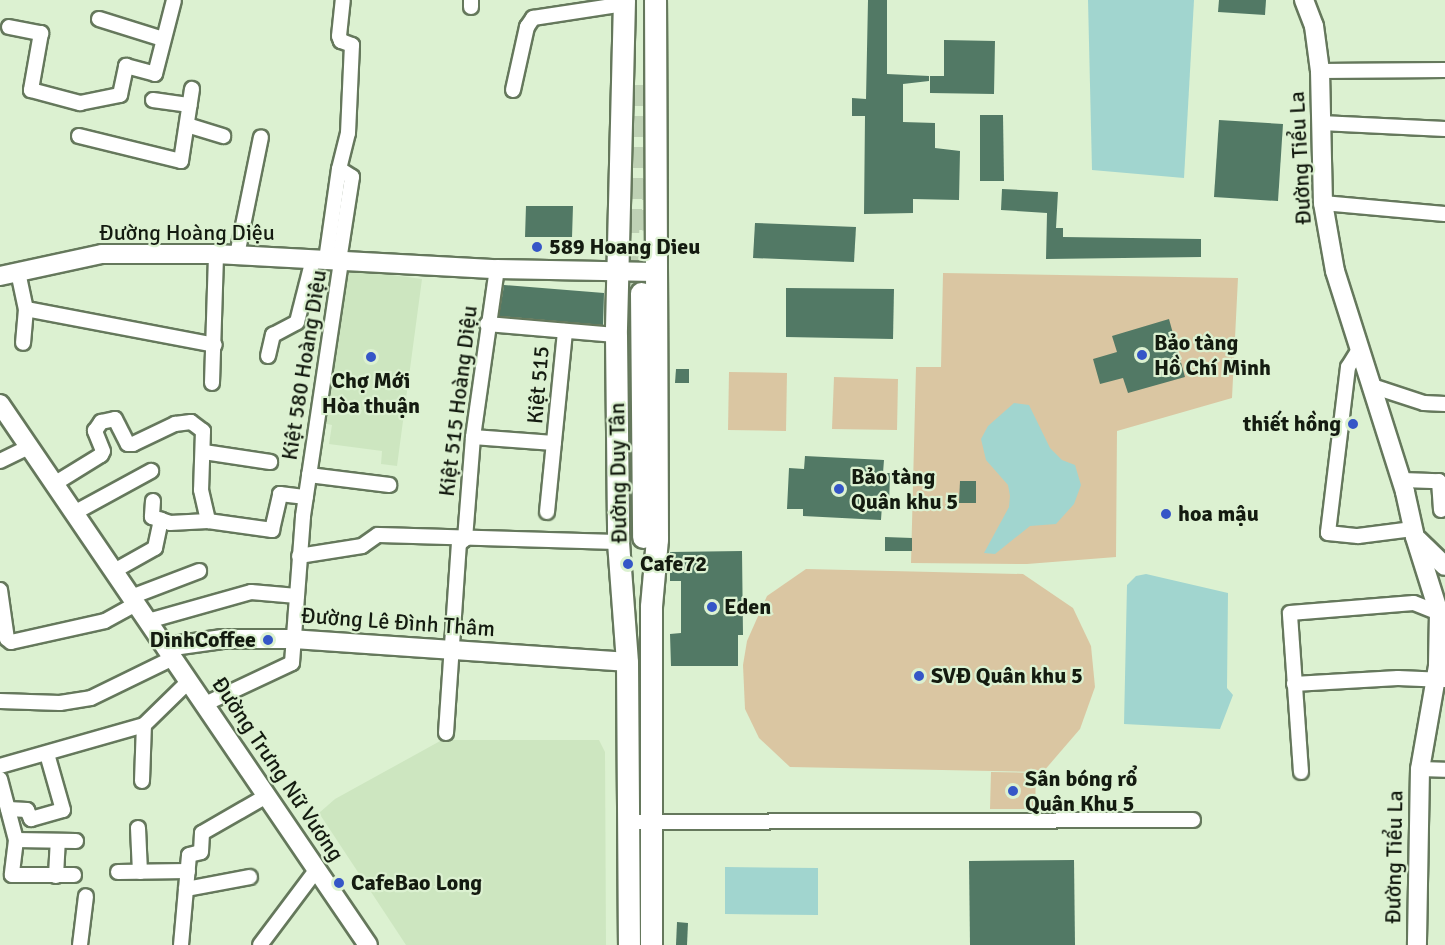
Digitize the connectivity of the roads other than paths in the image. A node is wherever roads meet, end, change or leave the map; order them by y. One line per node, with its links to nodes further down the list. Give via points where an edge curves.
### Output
1 (174, 0): 8 (street)
2 (343, 0): 27 (street, via 339,36 352,45 348,133 339,169 352,177)
3 (655, 0): 10 (main road, Đường Duy Tân)
4 (1304, 0): 12 (main road, Đường Tiểu La, via 1314,26)
5 (624, 2): 9 (main road, Đường Duy Tân); 14 (street, via 533,18 527,27)
6 (99, 19): 8 (street)
7 (9, 27): 8 (street, via 41,33 31,90 80,103 120,95 126,66 155,74)
8 (163, 39)
9 (622, 53): 10 (main road); 31 (main road, Đường Duy Tân)
10 (654, 54): 30 (main road, Đường Duy Tân)
11 (1445, 70): 12 (street)
12 (1320, 71): 17 (main road, Đường Tiểu La)
13 (192, 89): 16 (street)
14 (513, 90)
15 (153, 100): 16 (street)
16 (190, 105): 18 (street)
17 (1321, 123): 19 (street); 23 (main road, Đường Tiểu La)
18 (187, 125): 20 (street, via 181,161); 21 (street)
19 (1445, 129)
20 (80, 136)
21 (223, 136)
22 (261, 137): 26 (street)
23 (1323, 203): 24 (street); 39 (main road, Đường Tiểu La, via 1335,271)
24 (1445, 214)
25 (216, 254): 26 (main road, Đường Hoàng Diệu); 29 (main road, Đường Hoàng Diệu, via 102,254); 38 (street)
26 (237, 255): 27 (main road, Đường Hoàng Diệu)
27 (330, 260): 28 (main road, Đường Hoàng Diệu); 40 (street, via 297,322 273,334); 52 (street, Kiệt 580 Hoàng Diệu)
28 (497, 269): 31 (main road, Đường Hoàng Diệu); 34 (street, Kiệt 515 Hoàng Diệu)
29 (18, 272): 32 (main road, Đường Hoàng Diệu); 33 (street)
30 (655, 272): 31 (main road, Đường Hoàng Diệu); 75 (main road, Đường Duy Tân, via 657,539)
31 (617, 273): 36 (main road, Đường Duy Tân)
32 (0, 276)
33 (26, 309): 37 (street); 38 (street)
34 (488, 324): 35 (street); 45 (street, Kiệt 515 Hoàng Diệu)
35 (565, 331): 36 (street); 46 (street, Kiệt 515)
36 (616, 335): 65 (main road, Đường Duy Tân)
37 (23, 343)
38 (215, 345): 41 (street)
39 (1359, 348): 42 (main road, Đường Tiểu La); 63 (street, via 1348,368 1328,533)
40 (268, 356)
41 (212, 383)
42 (1372, 386): 44 (street, via 1424,403); 53 (main road, Đường Tiểu La)
43 (0, 404): 47 (main road, Đường Trưng Nữ Vương)
44 (1445, 404)
45 (473, 437): 46 (street, Kiệt 515); 64 (street, Kiệt 515 Hoàng Diệu)
46 (554, 443): 60 (street, Kiệt 515)
47 (29, 447): 49 (street); 54 (main road, Đường Trưng Nữ Vương)
48 (204, 452): 50 (street); 54 (street, via 200,425 175,424 128,444 115,419 95,426 104,451 101,455); 62 (street, via 201,490)
49 (0, 461)
50 (270, 462)
51 (151, 471): 59 (street)
52 (309, 475): 55 (street); 56 (street, Kiệt 580 Hoàng Diệu)
53 (1402, 480): 58 (street, via 1439,481); 63 (main road, Đường Tiểu La)
54 (54, 484): 59 (main road, Đường Trưng Nữ Vương)
55 (389, 484)
56 (306, 497): 62 (street, via 280,494 272,530); 66 (street, Kiệt 580 Hoàng Diệu)
57 (153, 501): 61 (street, via 152,517)
58 (1441, 510)
59 (74, 513): 68 (main road, Đường Trưng Nữ Vương)
60 (547, 513)
61 (161, 520): 62 (street); 68 (street, via 155,548)
62 (208, 521)
63 (1414, 533): 67 (main road); 76 (main road, Đường Tiểu La)
64 (465, 539): 65 (street); 66 (street, via 378,535 362,546); 80 (street, Kiệt 515 Hoàng Diệu, via 459,544)
65 (618, 542): 74 (main road, Đường Duy Tân)
66 (299, 556): 72 (street, Kiệt 580 Hoàng Diệu)
67 (1445, 566)
68 (114, 571): 73 (main road, Đường Trưng Nữ Vương)
69 (199, 571): 73 (street)
70 (0, 590): 79 (street)
71 (1445, 590): 76 (main road)
72 (297, 596): 77 (street, via 251,592); 78 (street, Kiệt 580 Hoàng Diệu)
73 (134, 601): 77 (main road, Đường Trưng Nữ Vương); 79 (street, via 105,621)
74 (626, 605): 75 (main road, via 635,293 643,542); 82 (main road, Đường Duy Tân)
75 (651, 606): 101 (main road, Đường Duy Tân)
76 (1442, 618): 83 (main road, Đường Tiểu La); 85 (street, via 1414,603 1294,610 1288,619)
77 (148, 621): 81 (main road, Đường Trưng Nữ Vương)
78 (292, 639): 80 (main road, Đường Lê Đình Thâm); 81 (main road, Đường Lê Đình Thâm, via 222,639); 87 (street, Kiệt 580 Hoàng Diệu, via 292,663)
79 (5, 643)
80 (453, 649): 82 (main road, Đường Lê Đình Thâm); 89 (street, Kiệt 515 Hoàng Diệu)
81 (169, 652): 84 (main road, Đường Trưng Nữ Vương); 86 (street, via 91,698 60,703)
82 (627, 662): 100 (main road, Đường Duy Tân)
83 (1440, 671): 85 (street); 92 (main road, Đường Tiểu La)
84 (189, 681): 87 (main road, Đường Trưng Nữ Vương); 88 (street)
85 (1294, 684): 94 (street)
86 (0, 701)
87 (205, 704): 97 (main road, Đường Trưng Nữ Vương)
88 (144, 725): 90 (street); 96 (street)
89 (447, 733)
90 (47, 754): 91 (street); 98 (street, via 63,810 31,819 27,810)
91 (0, 766)
92 (1420, 769): 93 (street, Đường Tiểu La); 121 (main road, Đường Tiểu La)
93 (1445, 770)
94 (1301, 772)
95 (0, 779): 98 (street)
96 (142, 781)
97 (268, 795): 106 (main road, Đường Trưng Nữ Vương); 107 (street, via 202,833 201,852 189,855)
98 (8, 809): 103 (street)
99 (1193, 820): 101 (street)
100 (628, 822): 101 (street); 119 (main road, Đường Duy Tân)
101 (651, 822): 120 (main road, Đường Duy Tân)
102 (138, 828): 109 (street)
103 (16, 840): 104 (street); 111 (street, via 12,875)
104 (58, 841): 105 (street); 111 (street)
105 (76, 841)
106 (317, 869): 117 (street); 118 (main road, Đường Trưng Nữ Vương)
107 (188, 871): 109 (street); 113 (street)
108 (118, 872): 109 (street)
109 (140, 872)
110 (74, 875): 111 (street)
111 (56, 876)
112 (250, 877): 113 (street)
113 (186, 889): 116 (street)
114 (86, 896): 115 (street)
115 (80, 945)
116 (181, 945)
117 (260, 945)
118 (368, 945)
119 (629, 945)
120 (651, 945)
121 (1417, 945)

